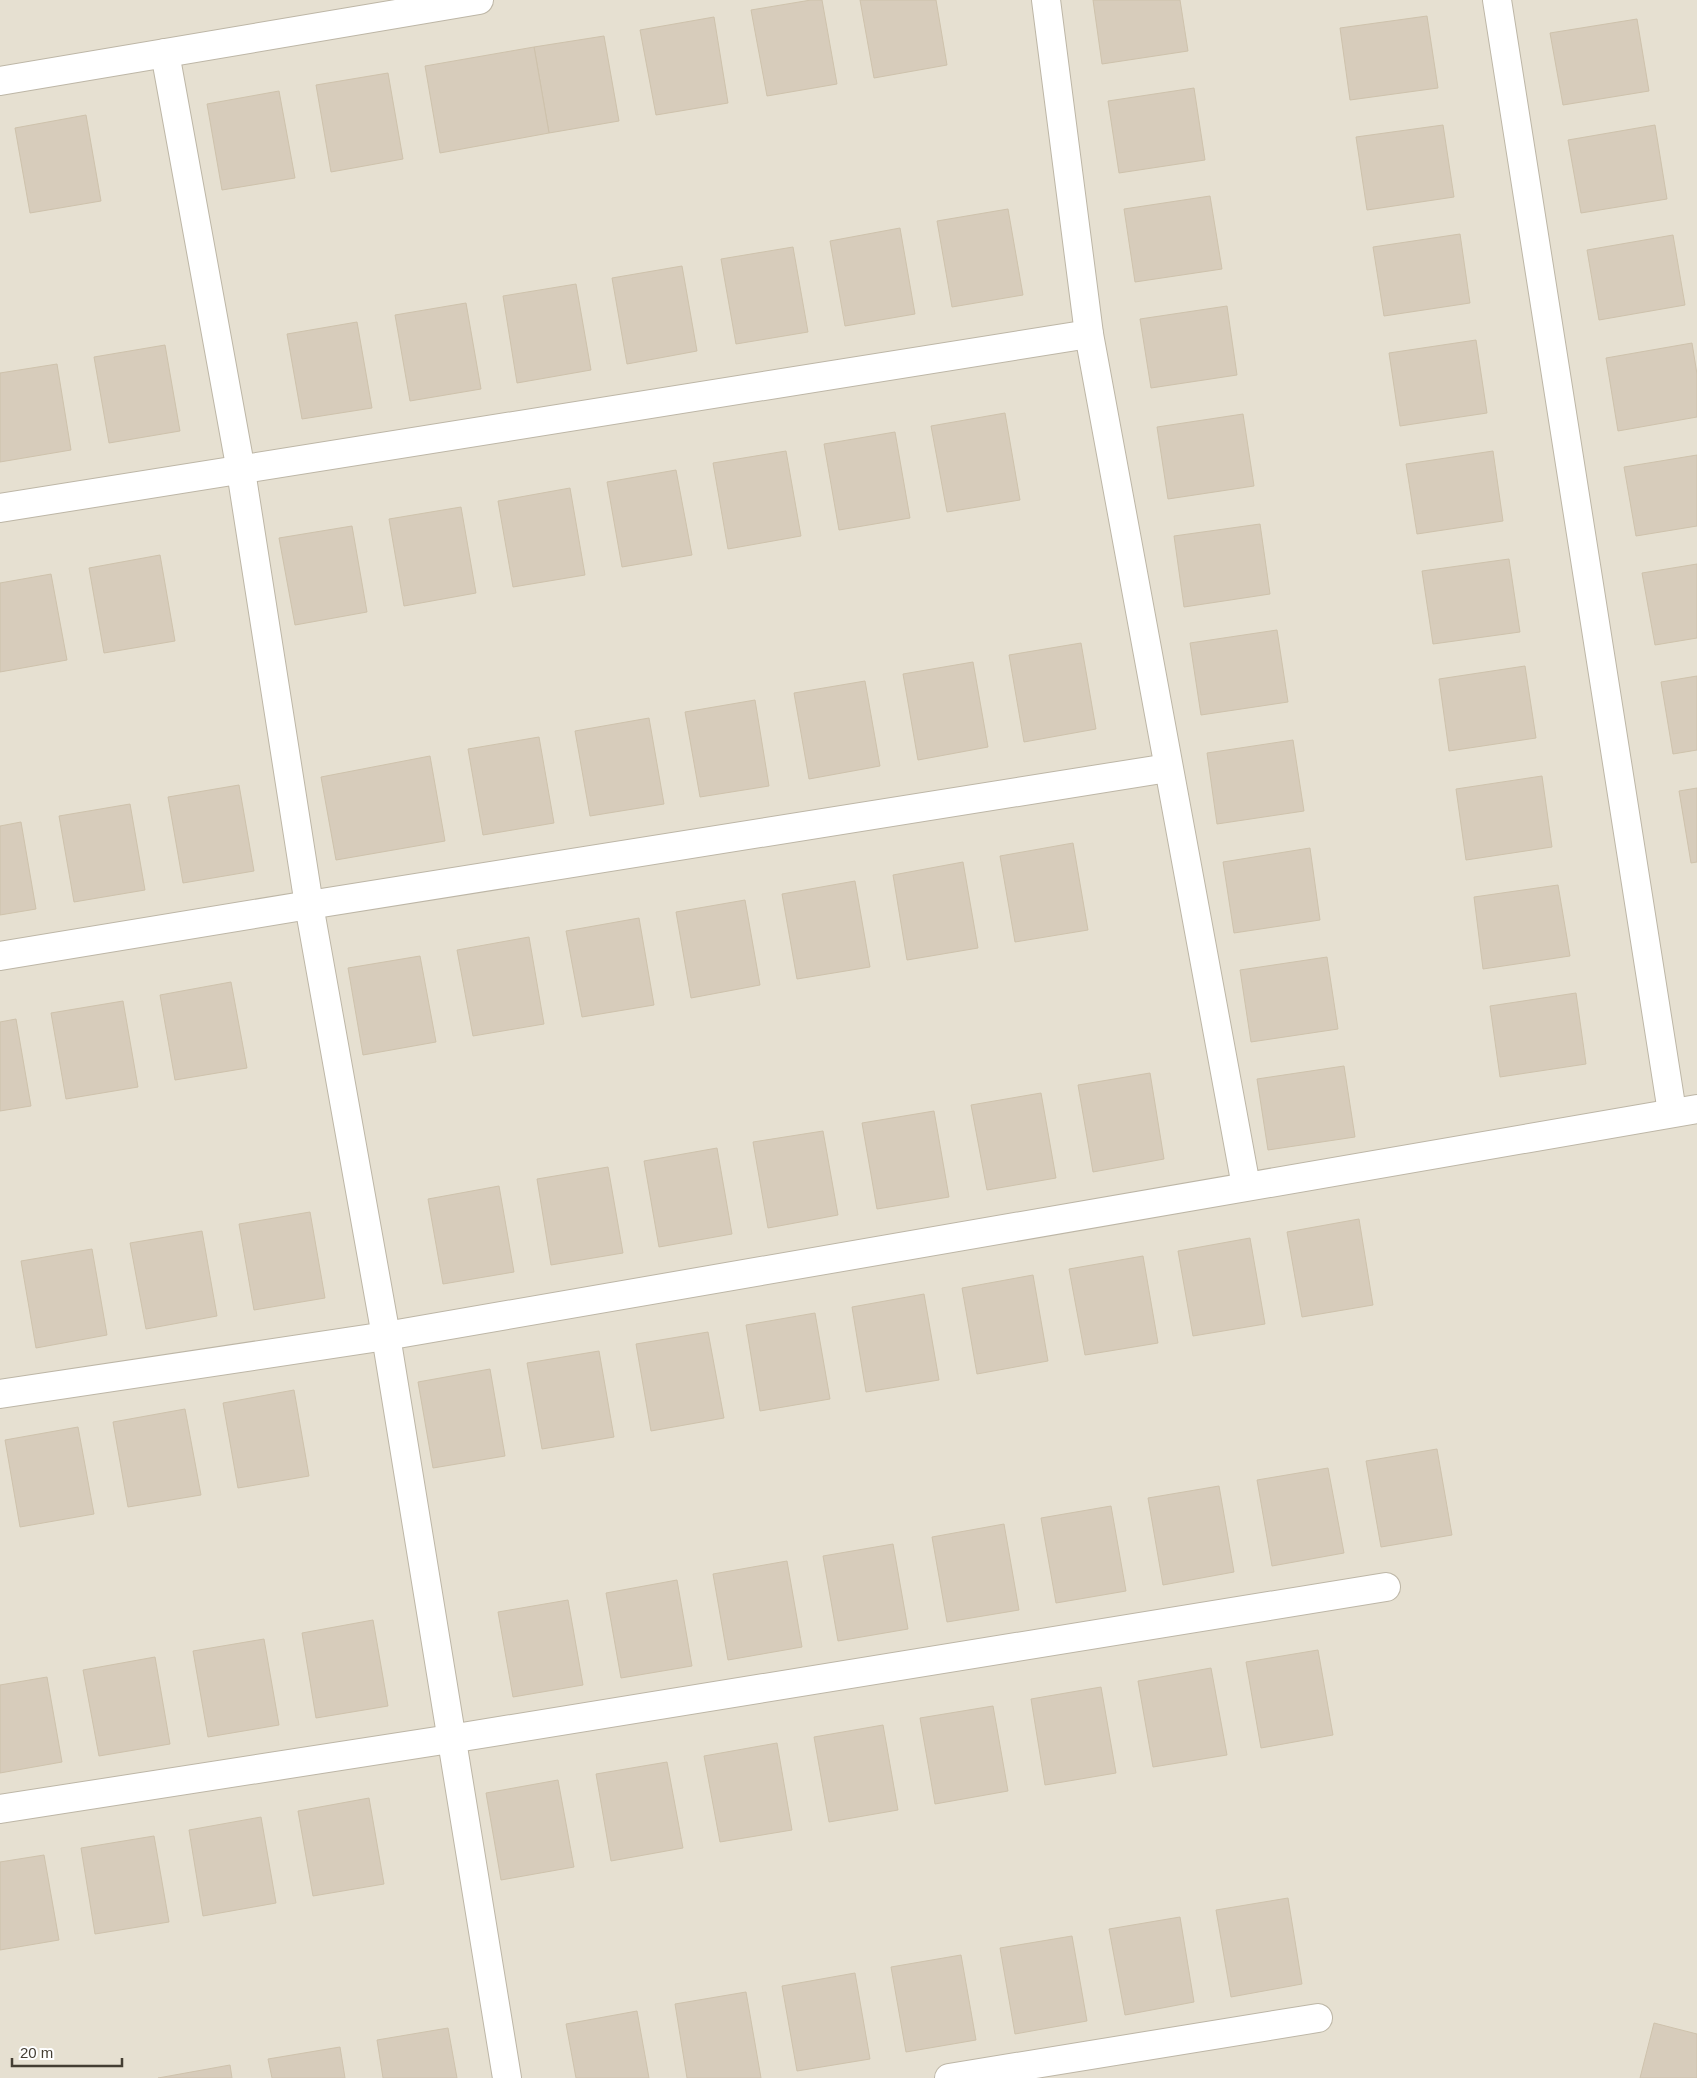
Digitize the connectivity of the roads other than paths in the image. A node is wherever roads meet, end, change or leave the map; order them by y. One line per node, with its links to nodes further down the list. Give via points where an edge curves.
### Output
1 (479, 0): 4 (street)
2 (1046, 0): 6 (street)
3 (1496, 0): 12 (street)
4 (165, 53): 5 (street); 7 (street)
5 (0, 81)
6 (1089, 334): 7 (street); 9 (street)
7 (240, 471): 8 (street); 10 (street)
8 (0, 508)
9 (1168, 768): 10 (street); 13 (street)
10 (309, 904): 11 (street); 14 (street)
11 (0, 956)
12 (1684, 1110): 13 (street)
13 (1246, 1186): 14 (street)
14 (386, 1336): 15 (street); 17 (street)
15 (0, 1394)
16 (1386, 1587): 17 (street)
17 (450, 1739): 18 (street); 20 (street)
18 (0, 1809)
19 (1318, 2018): 21 (street)
20 (507, 2078)
21 (949, 2078)

